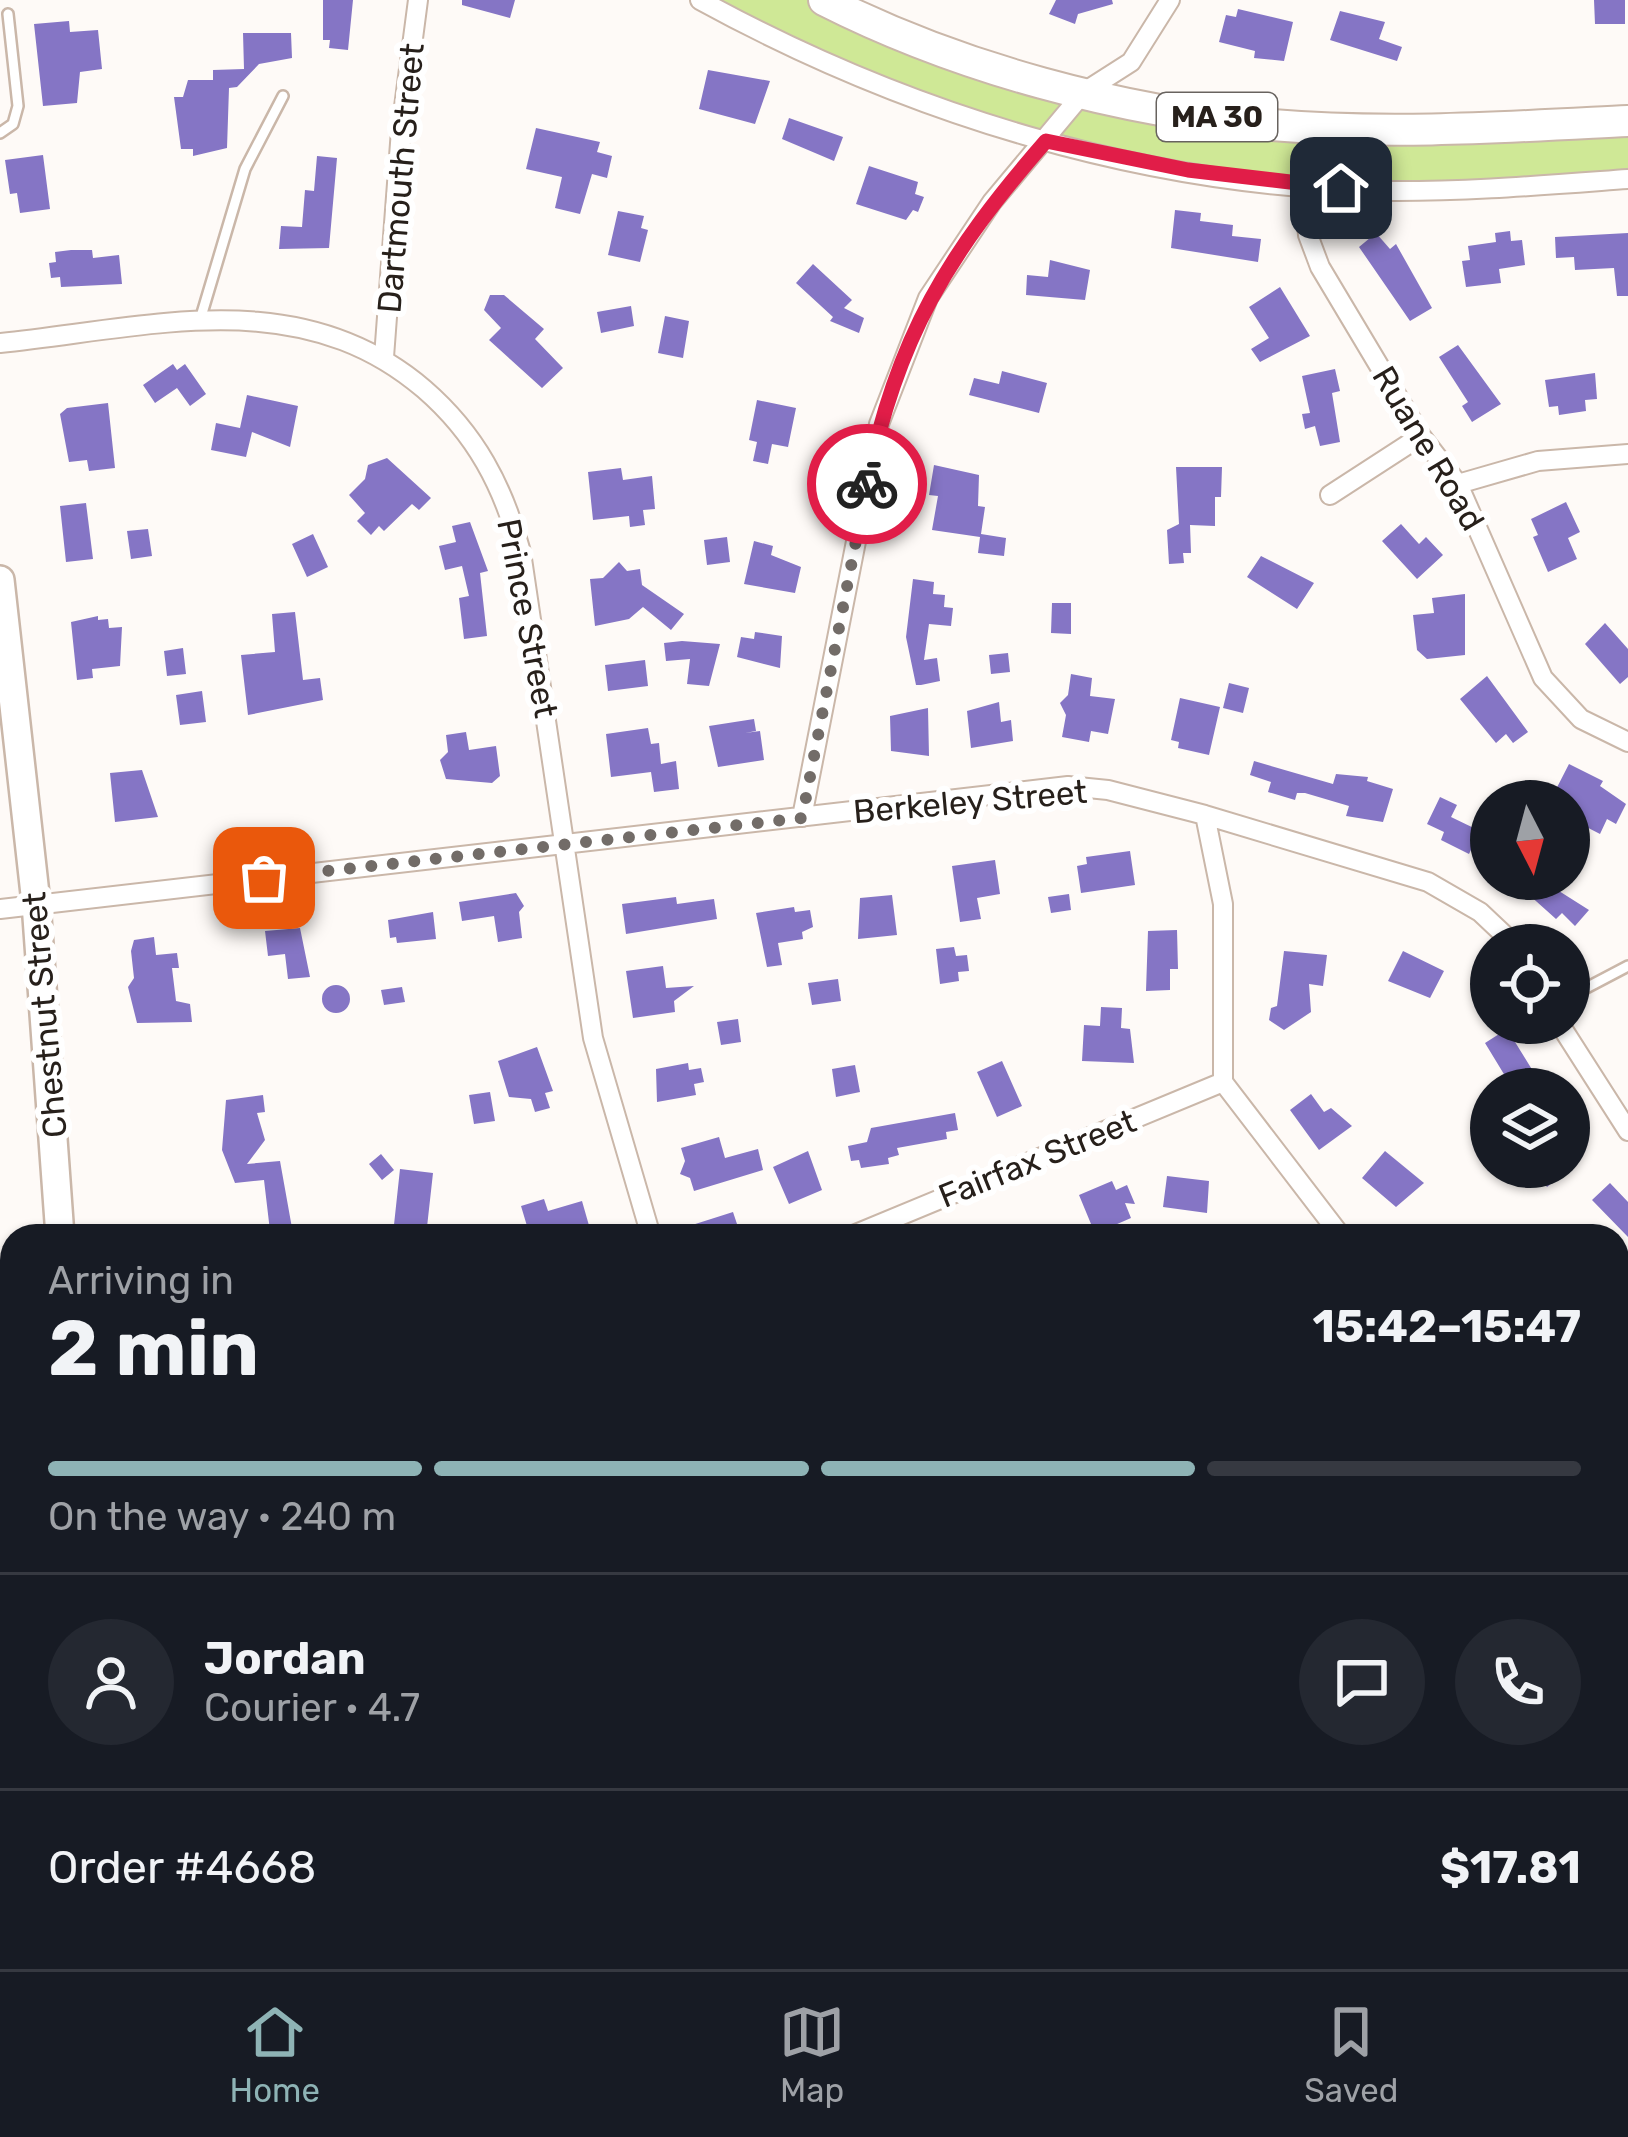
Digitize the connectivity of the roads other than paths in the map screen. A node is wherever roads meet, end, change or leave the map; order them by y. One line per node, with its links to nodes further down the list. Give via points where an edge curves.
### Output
1 (418, 0): 15 (street, Dartmouth Street)
2 (700, 0): 10 (street, via 870,85)
3 (824, 0): 6 (main road, MA 30, via 916,39)
4 (1170, 0): 6 (street, via 1131,62)
5 (8, 14): 9 (lane, via 18,106)
6 (1084, 92): 8 (main road, MA 30, via 1269,124 1461,129); 10 (street)
7 (283, 96): 13 (lane, via 245,169)
8 (1628, 121)
9 (0, 133)
10 (1046, 141): 12 (street); 23 (street, via 960,246 903,355 879,424)
11 (1628, 179): 12 (street, via 1474,190)
12 (1303, 186): 16 (street, Ruane Road, via 1320,267)
13 (200, 320): 14 (street, Prince Street); 15 (street, Prince Street, via 279,322)
14 (0, 344)
15 (384, 357): 24 (street, Prince Street, via 450,411 510,510 536,632)
16 (1421, 436): 18 (street, Ruane Road); 19 (street)
17 (1628, 454): 18 (street, via 1538,461)
18 (1458, 484): 21 (street, Ruane Road, via 1543,678 1581,718)
19 (1330, 494)
20 (0, 580): 25 (main road, Chestnut Street)
21 (1628, 742)
22 (1205, 815): 23 (street, Berkeley Street, via 1068,786); 27 (street, Berkeley Street, via 1428,883); 31 (street, via 1223,904)
23 (802, 818): 24 (street, Berkeley Street)
24 (562, 846): 25 (street, Berkeley Street); 34 (street, Prince Street, via 593,1038)
25 (35, 903): 26 (street, Berkeley Street); 33 (main road, Chestnut Street)
26 (0, 909)
27 (1493, 924)
28 (1628, 966): 29 (lane)
29 (1590, 986)
30 (1572, 1044): 32 (street)
31 (1223, 1082): 35 (street, Fairfax Street); 36 (street)
32 (1628, 1131)
33 (59, 1224)
34 (647, 1224)
35 (880, 1224)
36 (1332, 1224)

